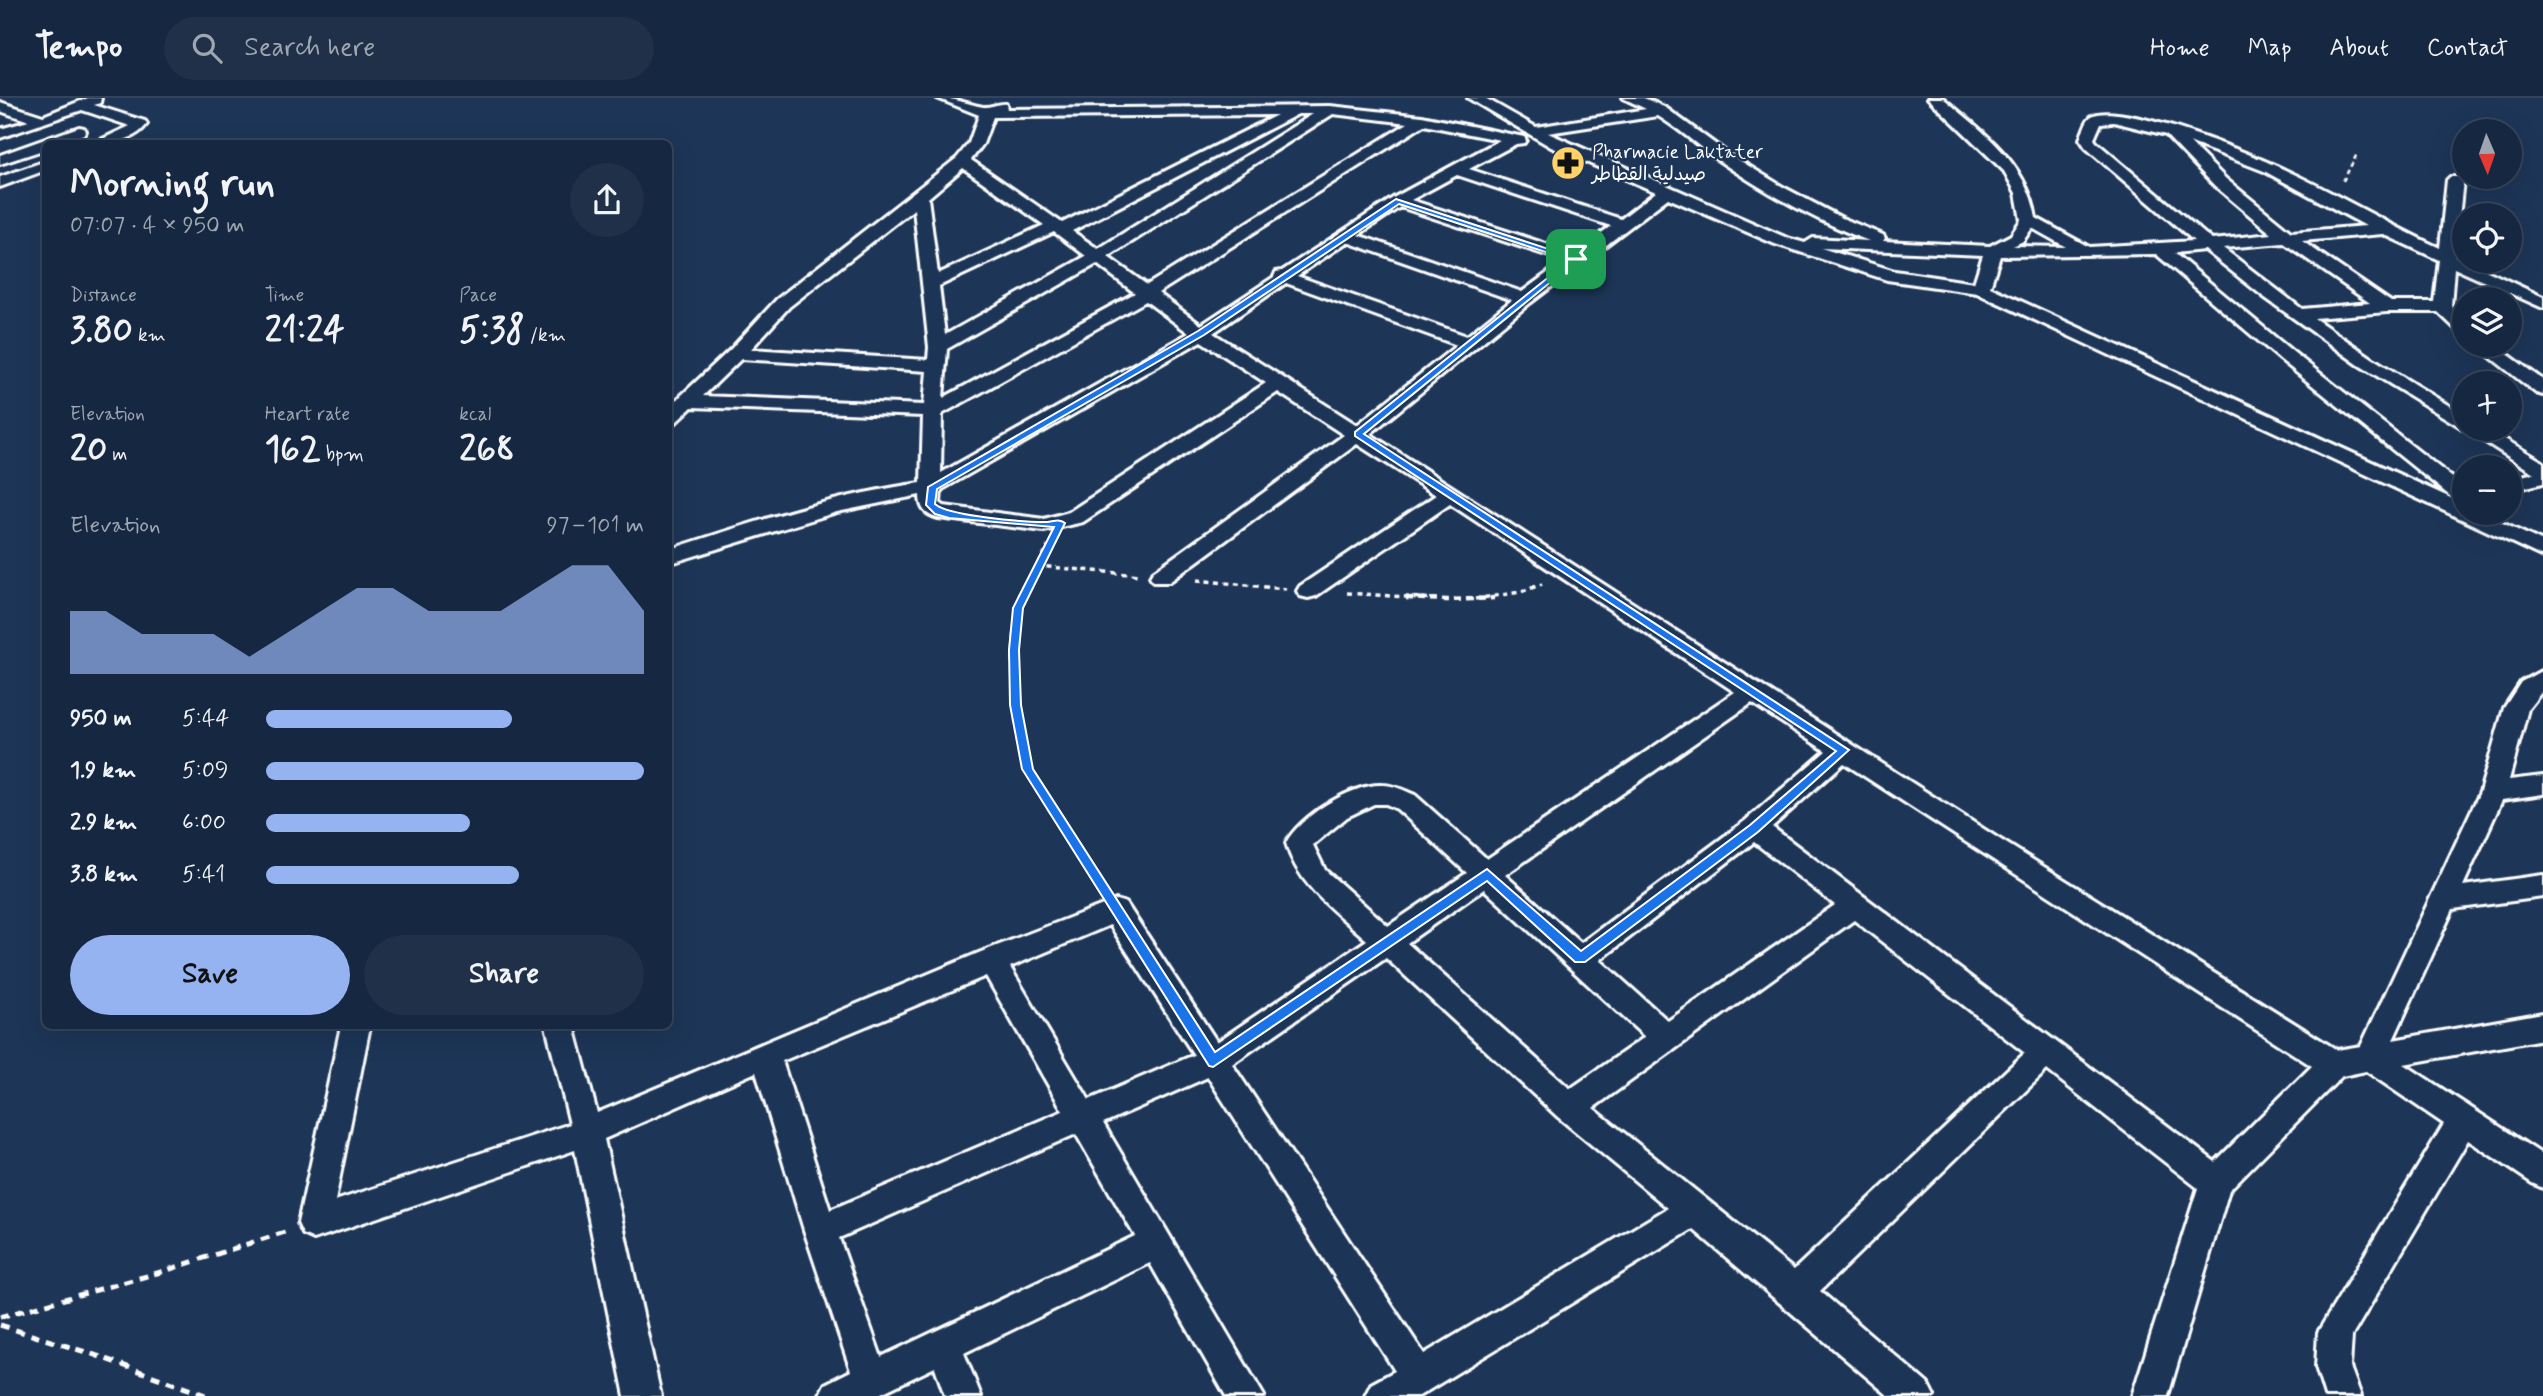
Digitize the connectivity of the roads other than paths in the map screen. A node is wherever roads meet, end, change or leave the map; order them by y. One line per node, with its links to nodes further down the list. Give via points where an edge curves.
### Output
1 (100, 98): 10 (street)
2 (944, 98): 14 (street)
3 (1021, 98): 14 (street)
4 (1318, 98): 11 (street)
5 (1475, 98): 19 (street)
6 (1935, 98): 36 (street, via 2001,157 2024,194)
7 (1634, 99): 13 (street)
8 (1382, 103): 15 (street)
9 (0, 106): 17 (street)
10 (82, 106): 17 (street); 23 (street, via 140,124)
11 (1299, 109): 12 (street); 14 (street); 38 (street)
12 (1330, 110): 15 (street); 48 (street)
13 (1661, 111): 19 (street); 44 (street, via 1790,199 1832,221)
14 (987, 113): 28 (street, via 976,144)
15 (1362, 113): 16 (street)
16 (1422, 120): 24 (street); 54 (street)
17 (43, 121): 21 (street)
18 (79, 131): 22 (street)
19 (1535, 131): 25 (street)
20 (2171, 132): 39 (street, via 2244,156); 41 (street); 43 (street, via 2126,119 2104,118 2096,119 2087,139)
21 (0, 134)
22 (56, 140)
23 (108, 140)
24 (1512, 140): 25 (street); 30 (street)
25 (1556, 144): 33 (street)
26 (42, 145): 27 (street)
27 (0, 160)
28 (962, 161): 34 (street); 38 (street)
29 (42, 166): 31 (street)
30 (1456, 170): 35 (street); 37 (street)
31 (0, 183)
32 (2454, 189): 49 (street)
33 (1666, 192): 37 (street); 42 (street)
34 (920, 197): 52 (street); 64 (street, via 783,303)
35 (1398, 201): 40 (street); 50 (street)
36 (2029, 220): 46 (street, via 2017,237); 47 (street)
37 (1624, 225): 50 (street)
38 (1058, 228): 48 (street); 52 (street)
39 (2385, 229): 41 (street); 49 (street)
40 (1344, 236): 51 (street); 55 (street)
41 (2282, 236): 43 (street); 57 (street)
42 (1781, 241): 44 (street); 53 (street, via 1893,276)
43 (2205, 245): 45 (street); 59 (street)
44 (1904, 247): 46 (street)
45 (2161, 250): 47 (street); 79 (street)
46 (1993, 251): 47 (street); 53 (street)
47 (2088, 253)
48 (1097, 257): 54 (street); 63 (street)
49 (2446, 257): 56 (street); 58 (street)
50 (1576, 259): 55 (street)
51 (1282, 276): 61 (street); 62 (street)
52 (932, 283): 63 (street)
53 (1981, 289): 81 (street)
54 (1147, 293): 61 (street); 70 (street)
55 (1524, 299): 62 (street)
56 (2543, 303)
57 (2387, 307): 58 (street); 59 (street)
58 (2442, 307): 60 (street)
59 (2299, 314): 72 (street)
60 (2452, 316)
61 (1201, 333): 67 (street); 78 (street)
62 (1469, 343): 73 (street)
63 (938, 347): 66 (street)
64 (737, 353): 66 (street); 69 (street)
65 (2500, 357): 68 (street)
66 (935, 366): 70 (street)
67 (1279, 383): 73 (street); 78 (street, via 1076,517 1060,523 938,512 930,505)
68 (2543, 388)
69 (687, 401): 70 (street); 71 (street)
70 (933, 411): 78 (street)
71 (672, 415)
72 (2452, 416)
73 (1359, 434): 80 (street); 87 (street)
74 (2495, 441): 75 (street)
75 (2543, 470)
76 (2543, 477): 77 (street)
77 (2522, 482)
78 (933, 487): 86 (street, via 840,506)
79 (2452, 487)
80 (1451, 494): 88 (street); 90 (street)
81 (2452, 506)
82 (2493, 525): 84 (street)
83 (2501, 525): 84 (street)
84 (2516, 536): 85 (street)
85 (2543, 550)
86 (672, 556)
87 (1161, 577)
88 (1308, 591)
89 (2543, 678): 93 (street, via 2529,688 2516,708)
90 (1753, 691): 91 (street); 95 (street)
91 (1843, 750): 94 (street); 110 (street)
92 (2543, 785): 93 (street)
93 (2493, 792): 97 (street)
94 (1754, 828): 98 (street); 100 (street)
95 (1487, 874): 99 (street); 99 (street, via 1406,802 1385,794 1346,806 1308,832 1299,843 1316,877); 100 (street)
96 (2543, 886): 97 (street)
97 (2443, 899): 108 (street)
98 (1855, 905): 105 (street); 106 (street)
99 (1388, 942): 109 (street); 111 (street)
100 (1580, 958): 105 (street)
101 (991, 960): 107 (street); 109 (street, via 1116,911); 112 (street)
102 (2543, 1026): 108 (street)
103 (354, 1029): 114 (street, via 314,1223)
104 (561, 1029): 114 (street)
105 (1667, 1038): 111 (street)
106 (2046, 1052): 116 (street); 120 (street)
107 (765, 1054): 114 (street); 118 (street)
108 (2370, 1058): 110 (street); 113 (street)
109 (1213, 1061): 112 (street); 122 (street)
110 (2334, 1064): 116 (street)
111 (1569, 1107): 117 (street)
112 (1081, 1116): 118 (street); 119 (street)
113 (2463, 1121): 115 (street); 131 (street, via 2335,1332 2333,1367)
114 (587, 1132): 124 (street)
115 (2543, 1173)
116 (2216, 1182): 130 (street)
117 (1694, 1210): 120 (street); 122 (street)
118 (820, 1230): 123 (street)
119 (1156, 1244): 121 (street); 127 (street)
120 (1795, 1292): 129 (street)
121 (944, 1344): 123 (street); 126 (street)
122 (1419, 1377): 128 (street)
123 (871, 1378): 125 (street)
124 (643, 1396)
125 (837, 1396)
126 (963, 1396)
127 (1246, 1396)
128 (1383, 1396)
129 (1916, 1396)
130 (2150, 1396)
131 (2343, 1396)

